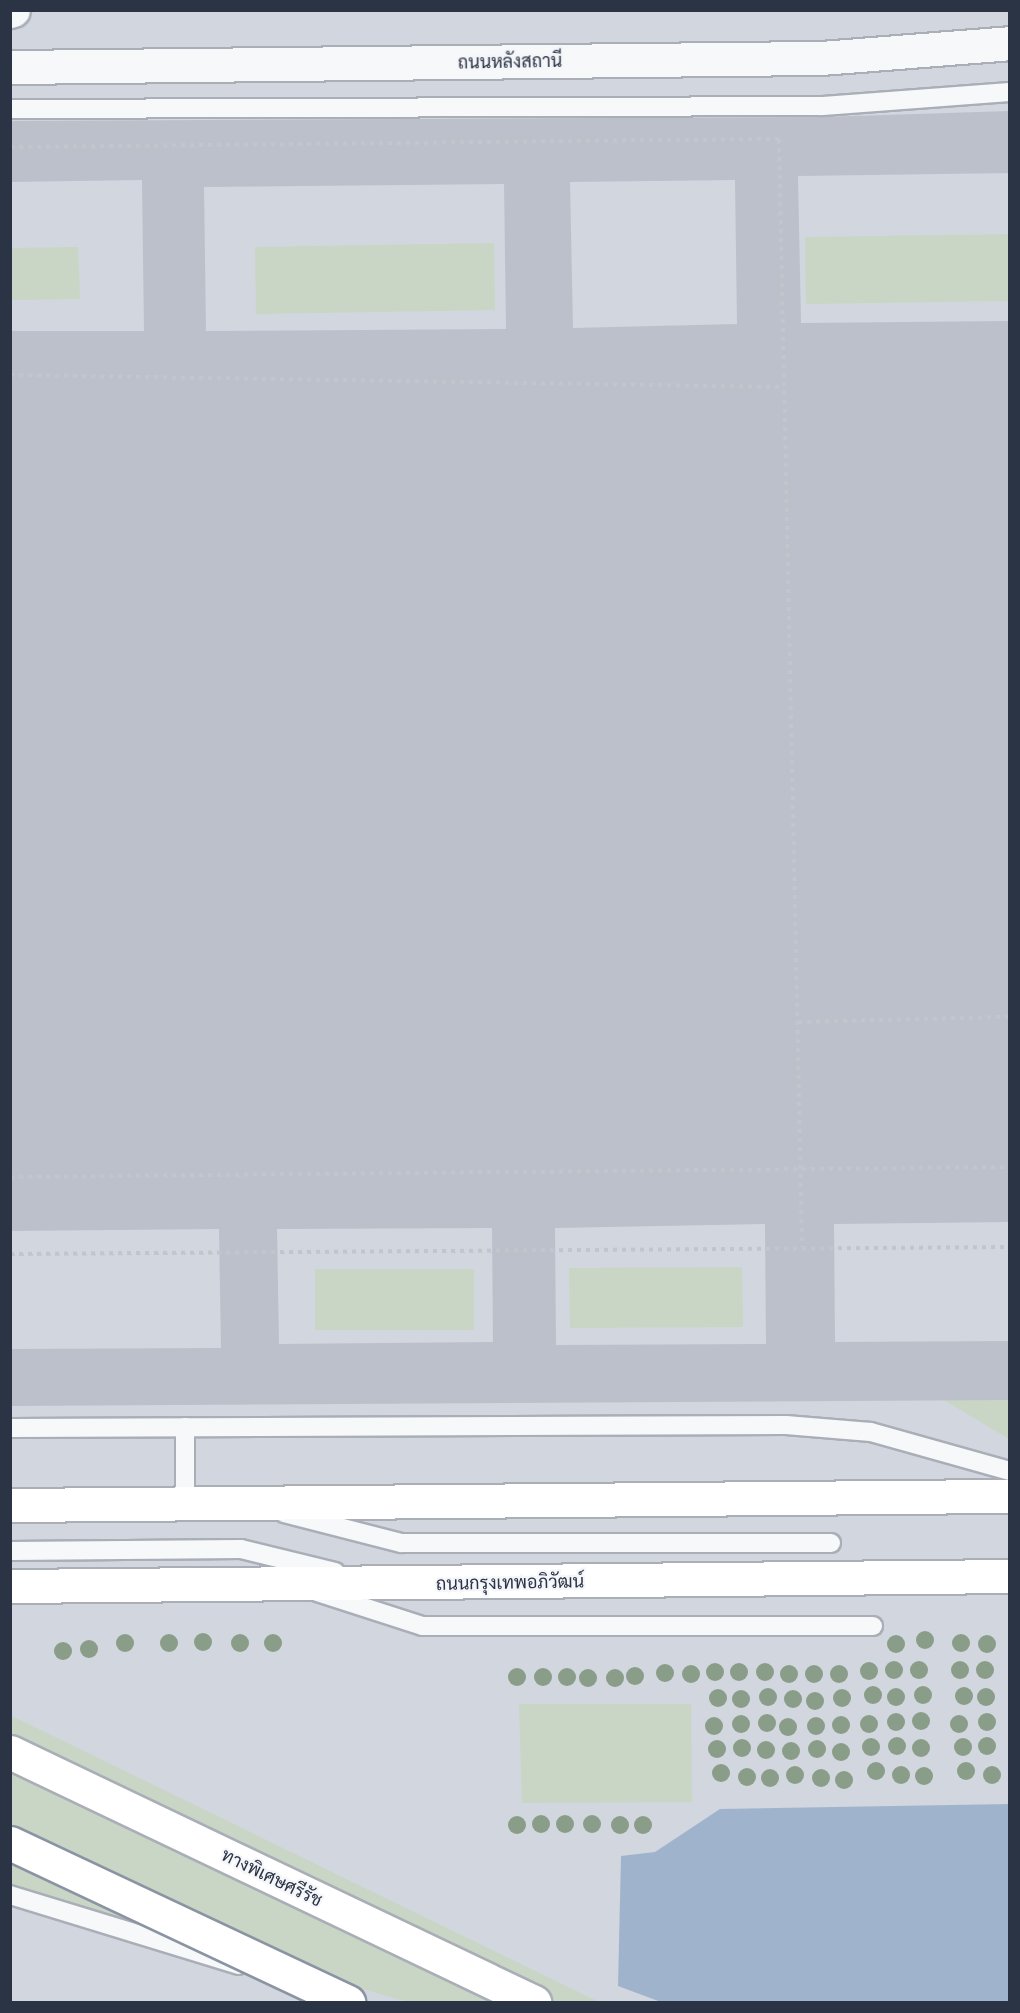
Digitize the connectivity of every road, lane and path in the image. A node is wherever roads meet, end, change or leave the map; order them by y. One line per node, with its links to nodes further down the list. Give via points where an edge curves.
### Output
1 (1010, 44): 2 (street, ถนนหลังสถานี, via 821,58)
2 (10, 67)
3 (1010, 92): 4 (lane, via 822,106)
4 (10, 109)
5 (10, 147): 7 (path, via 779,139)
6 (10, 375): 7 (path)
7 (781, 387): 9 (path)
8 (1010, 1017): 9 (path)
9 (798, 1022): 11 (path)
10 (1010, 1167): 11 (path)
11 (802, 1170): 12 (path); 13 (path)
12 (10, 1177)
13 (802, 1247): 14 (path); 15 (path)
14 (1010, 1247)
15 (10, 1254)
16 (185, 1427): 17 (lane); 18 (lane, via 786,1425 871,1432); 20 (lane)
17 (10, 1428)
18 (1010, 1471)
19 (1010, 1496): 21 (main road)
20 (185, 1503): 21 (main road); 22 (main road)
21 (245, 1503): 23 (lane, via 401,1543)
22 (10, 1505)
23 (831, 1543)
24 (10, 1551): 27 (lane, via 241,1549)
25 (1010, 1576): 27 (main road, ถนนกรุงเทพอภิวัฒน์)
26 (291, 1583): 27 (main road, ถนนกรุงเทพอภิวัฒน์); 28 (main road, ถนนกรุงเทพอภิวัฒน์); 29 (lane, via 422,1626)
27 (380, 1583)
28 (10, 1586)
29 (873, 1626)
30 (10, 1752): 35 (main road, ทางพิเศษศรีรัช)
31 (10, 1843): 33 (main road, bridge)
32 (10, 1895): 34 (lane)
33 (348, 2002)
34 (361, 2002)
35 (534, 2002)

